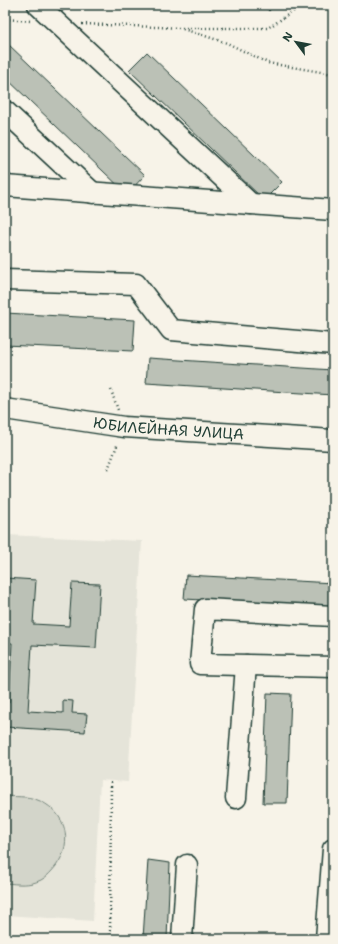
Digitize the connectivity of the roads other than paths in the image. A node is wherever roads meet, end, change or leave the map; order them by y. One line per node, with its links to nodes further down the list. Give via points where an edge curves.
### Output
1 (38, 5): 5 (street)
2 (5, 111): 4 (street)
3 (5, 186): 4 (street)
4 (93, 193): 5 (street)
5 (251, 204): 6 (street)
6 (333, 210)
7 (5, 280): 8 (street, via 136,284 171,330)
8 (333, 344)
9 (5, 409): 10 (street, ЮБИЛЕЙНАЯ УЛИЦА, via 124,427)
10 (333, 440)
11 (333, 616): 12 (street, via 205,609 200,664)
12 (246, 665): 13 (street); 14 (street)
13 (333, 667)
14 (236, 798)
15 (333, 849): 18 (street)
16 (187, 865): 17 (street)
17 (182, 939)
18 (326, 939)

